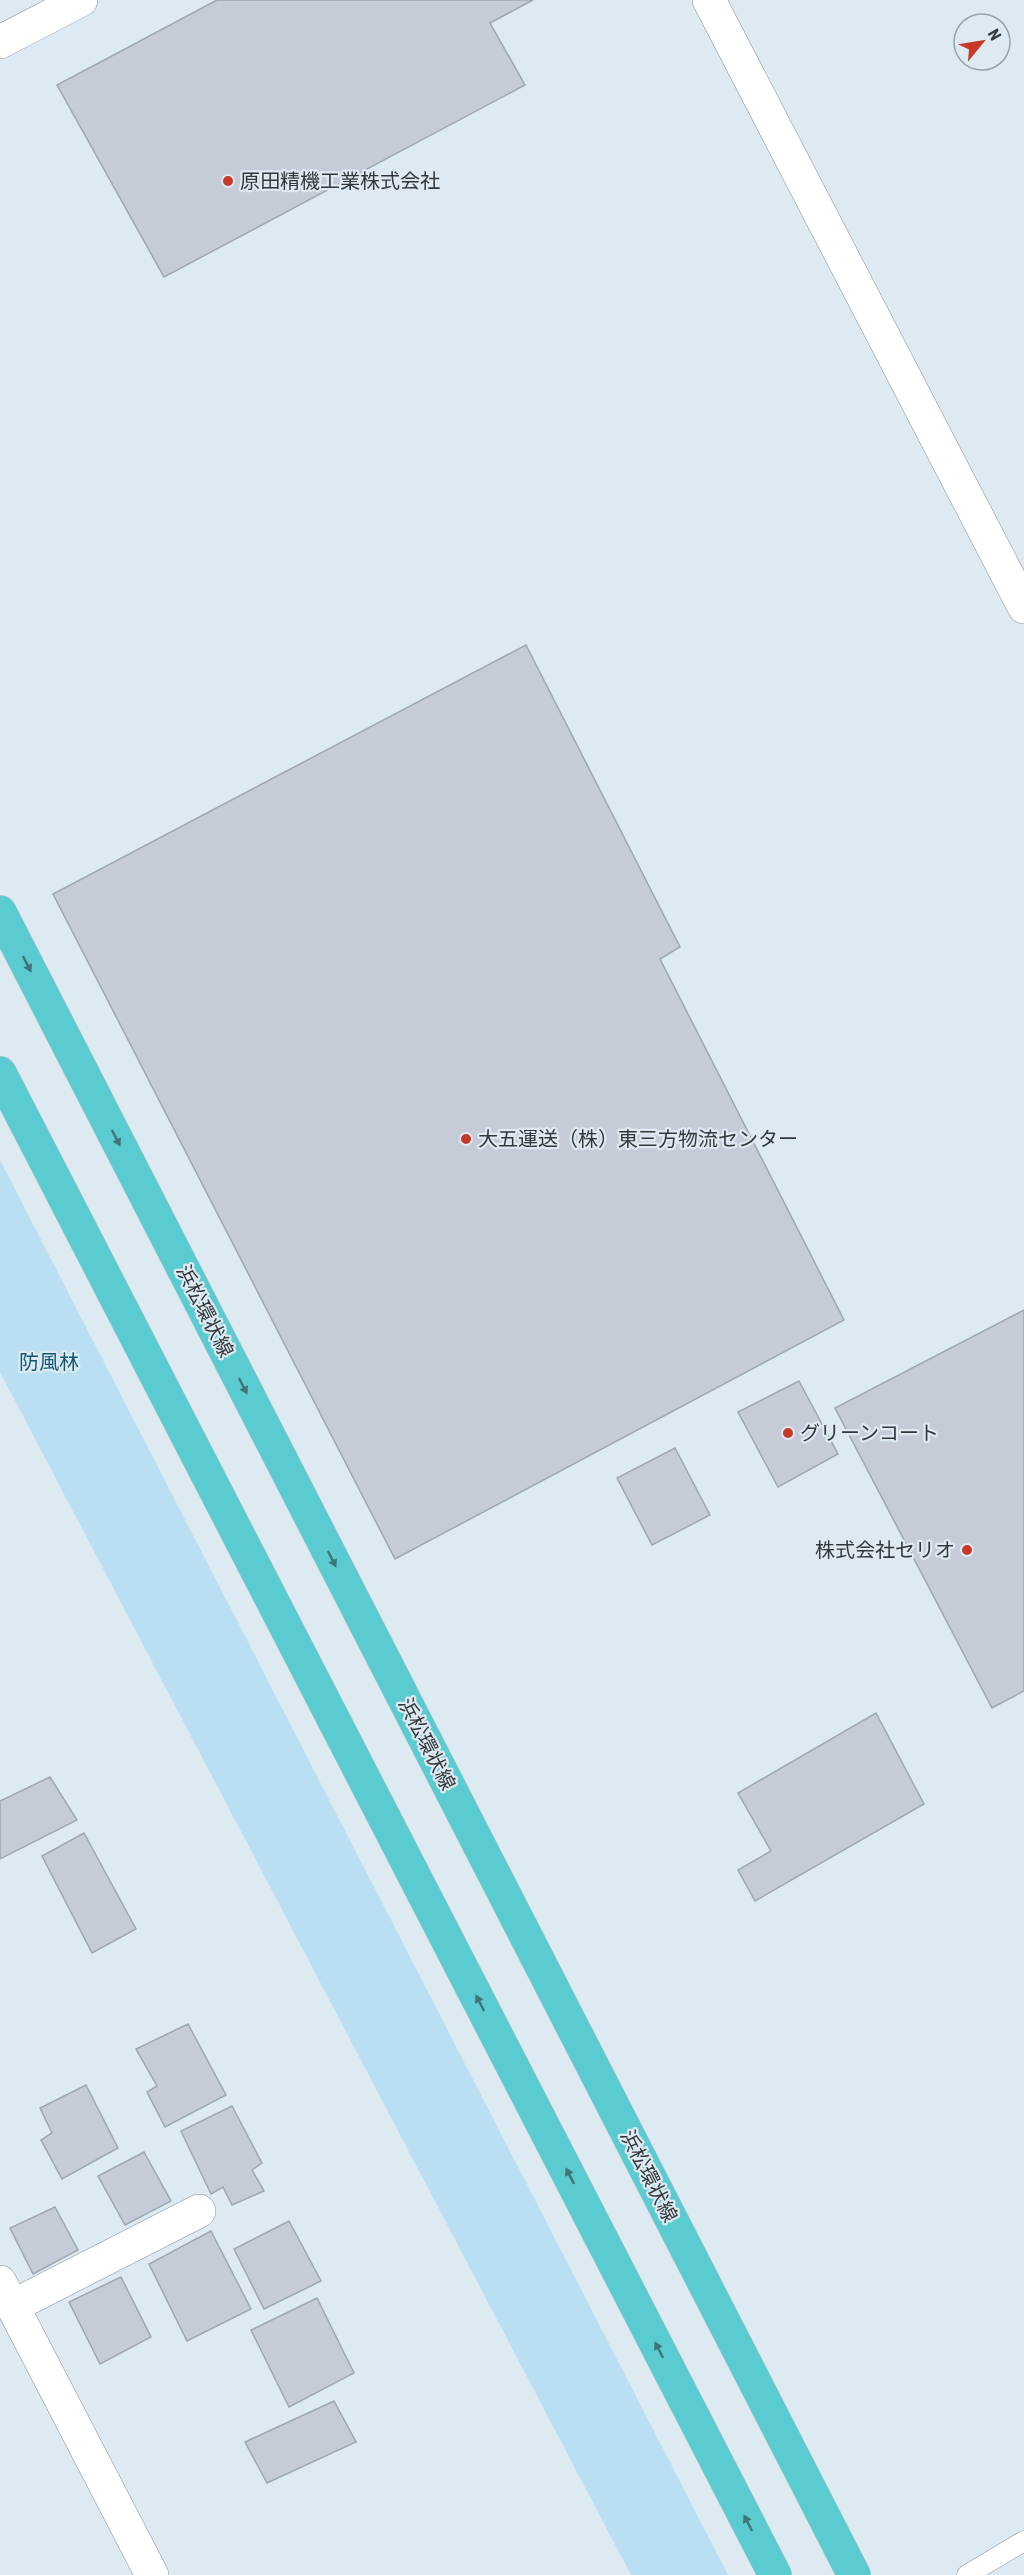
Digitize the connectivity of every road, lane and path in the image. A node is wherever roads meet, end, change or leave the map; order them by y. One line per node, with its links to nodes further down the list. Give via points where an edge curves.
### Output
1 (81, 0): 3 (street)
2 (709, 0): 4 (street)
3 (0, 42)
4 (1024, 607)
5 (0, 912): 12 (highway, 浜松環状線, one-way to 12)
6 (0, 1073): 11 (highway, one-way to 6)
7 (199, 2211): 8 (street)
8 (5, 2296): 10 (street)
9 (1024, 2541): 13 (lane)
10 (152, 2575)
11 (775, 2575)
12 (854, 2575)
13 (967, 2575)

